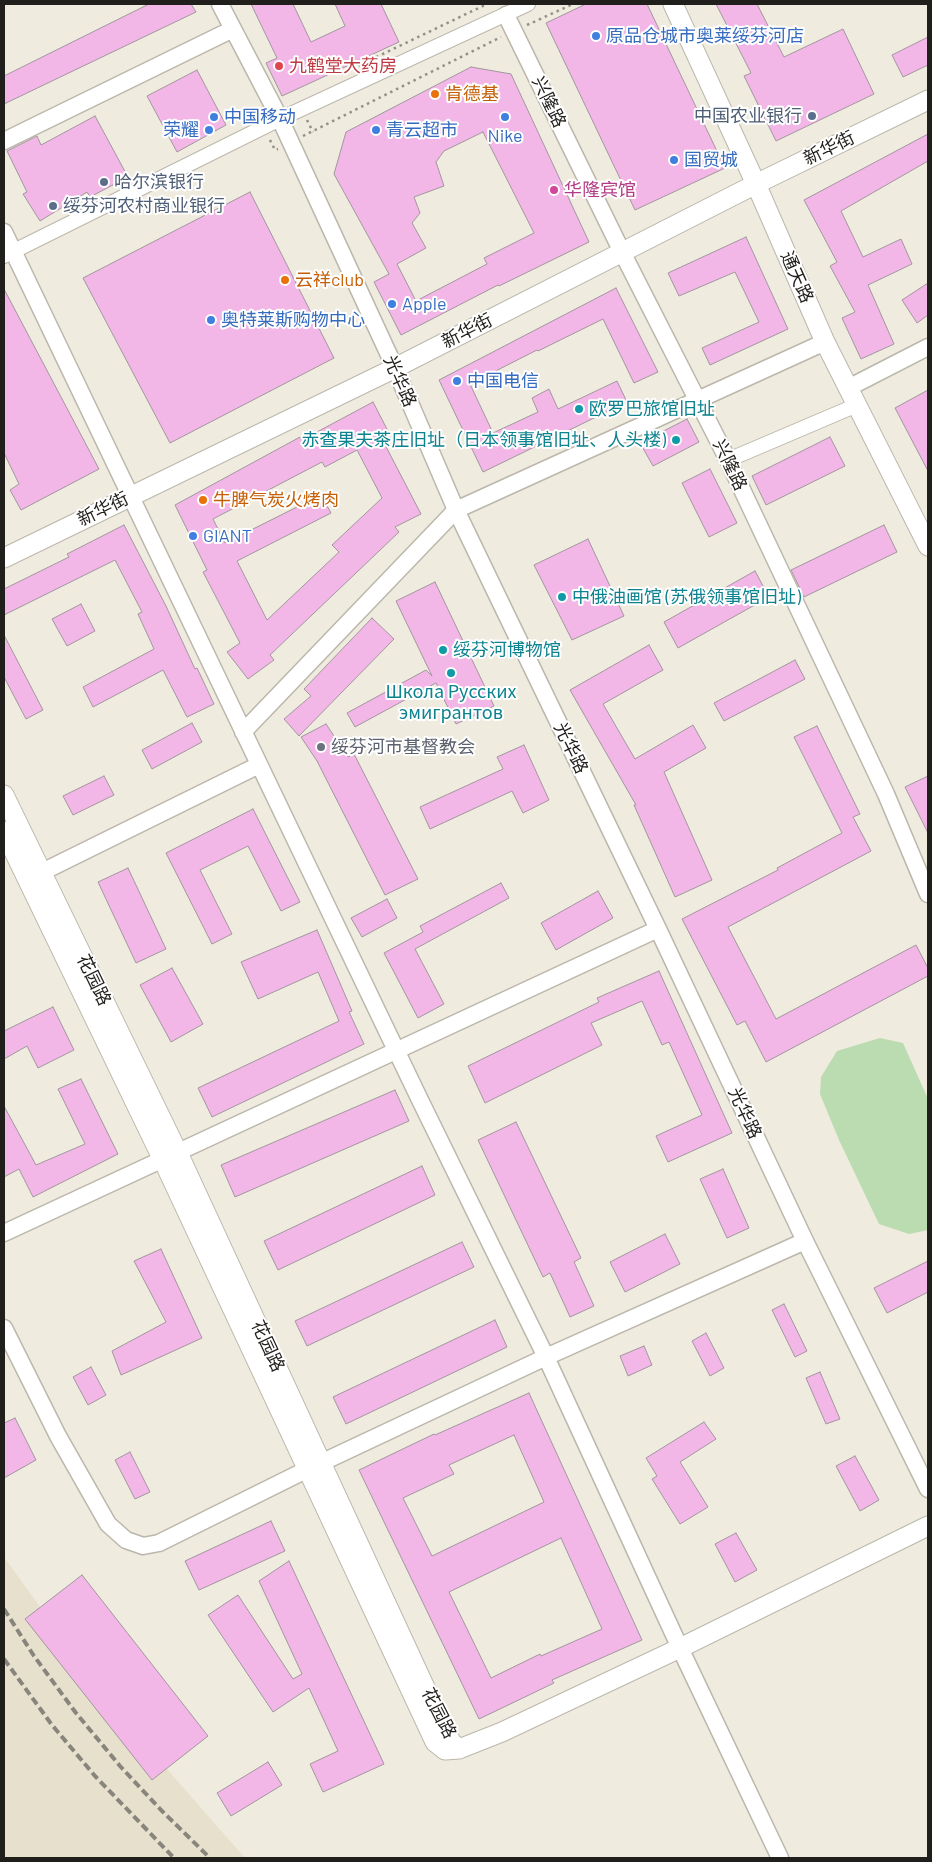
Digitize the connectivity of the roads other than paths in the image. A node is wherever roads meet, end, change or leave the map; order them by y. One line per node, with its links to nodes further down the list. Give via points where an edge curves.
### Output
1 (220, 4): 5 (street, 光华路)
2 (528, 4): 4 (street)
3 (673, 4): 9 (main road, 通天路)
4 (506, 15): 7 (street); 11 (street, 兴隆路)
5 (233, 29): 7 (street, 光华路); 8 (street)
6 (928, 100): 9 (main road, 新华街)
7 (280, 119): 12 (street); 15 (street, 光华路)
8 (4, 140)
9 (756, 184): 11 (main road, 新华街); 13 (main road, 通天路)
10 (4, 232): 12 (street)
11 (622, 252): 15 (main road, 新华街); 17 (street, 兴隆路)
12 (8, 254): 20 (street)
13 (825, 342): 16 (main road, 通天路); 17 (street)
14 (928, 347): 16 (street)
15 (395, 368): 20 (main road, 新华街); 21 (street, 光华路)
16 (848, 388): 18 (main road, 通天路)
17 (698, 400): 19 (street, 兴隆路); 21 (street)
18 (857, 405): 19 (street); 22 (main road, 通天路)
19 (728, 460): 29 (street, 兴隆路, via 886,794)
20 (130, 496): 23 (main road, 新华街); 24 (street)
21 (456, 510): 24 (street); 30 (street, 光华路)
22 (928, 546)
23 (4, 558)
24 (243, 732): 25 (street)
25 (259, 765): 28 (street); 31 (street)
26 (4, 795): 28 (main road, 花园路)
27 (4, 831): 28 (main road, 花园路)
28 (35, 876): 32 (main road, 花园路)
29 (928, 894)
30 (658, 929): 31 (street); 34 (street, 光华路)
31 (396, 1051): 32 (street); 36 (street)
32 (170, 1157): 33 (street); 37 (main road, 花园路)
33 (4, 1233)
34 (805, 1241): 36 (street); 38 (street, 光华路)
35 (4, 1328): 37 (street, via 58,1436 108,1524 126,1540 143,1546 159,1543)
36 (546, 1357): 37 (street); 40 (street)
37 (315, 1466): 40 (main road, 花园路, via 429,1731 445,1750 459,1749 502,1732)
38 (928, 1489)
39 (928, 1526): 40 (main road)
40 (680, 1648): 41 (street)
41 (780, 1858)

